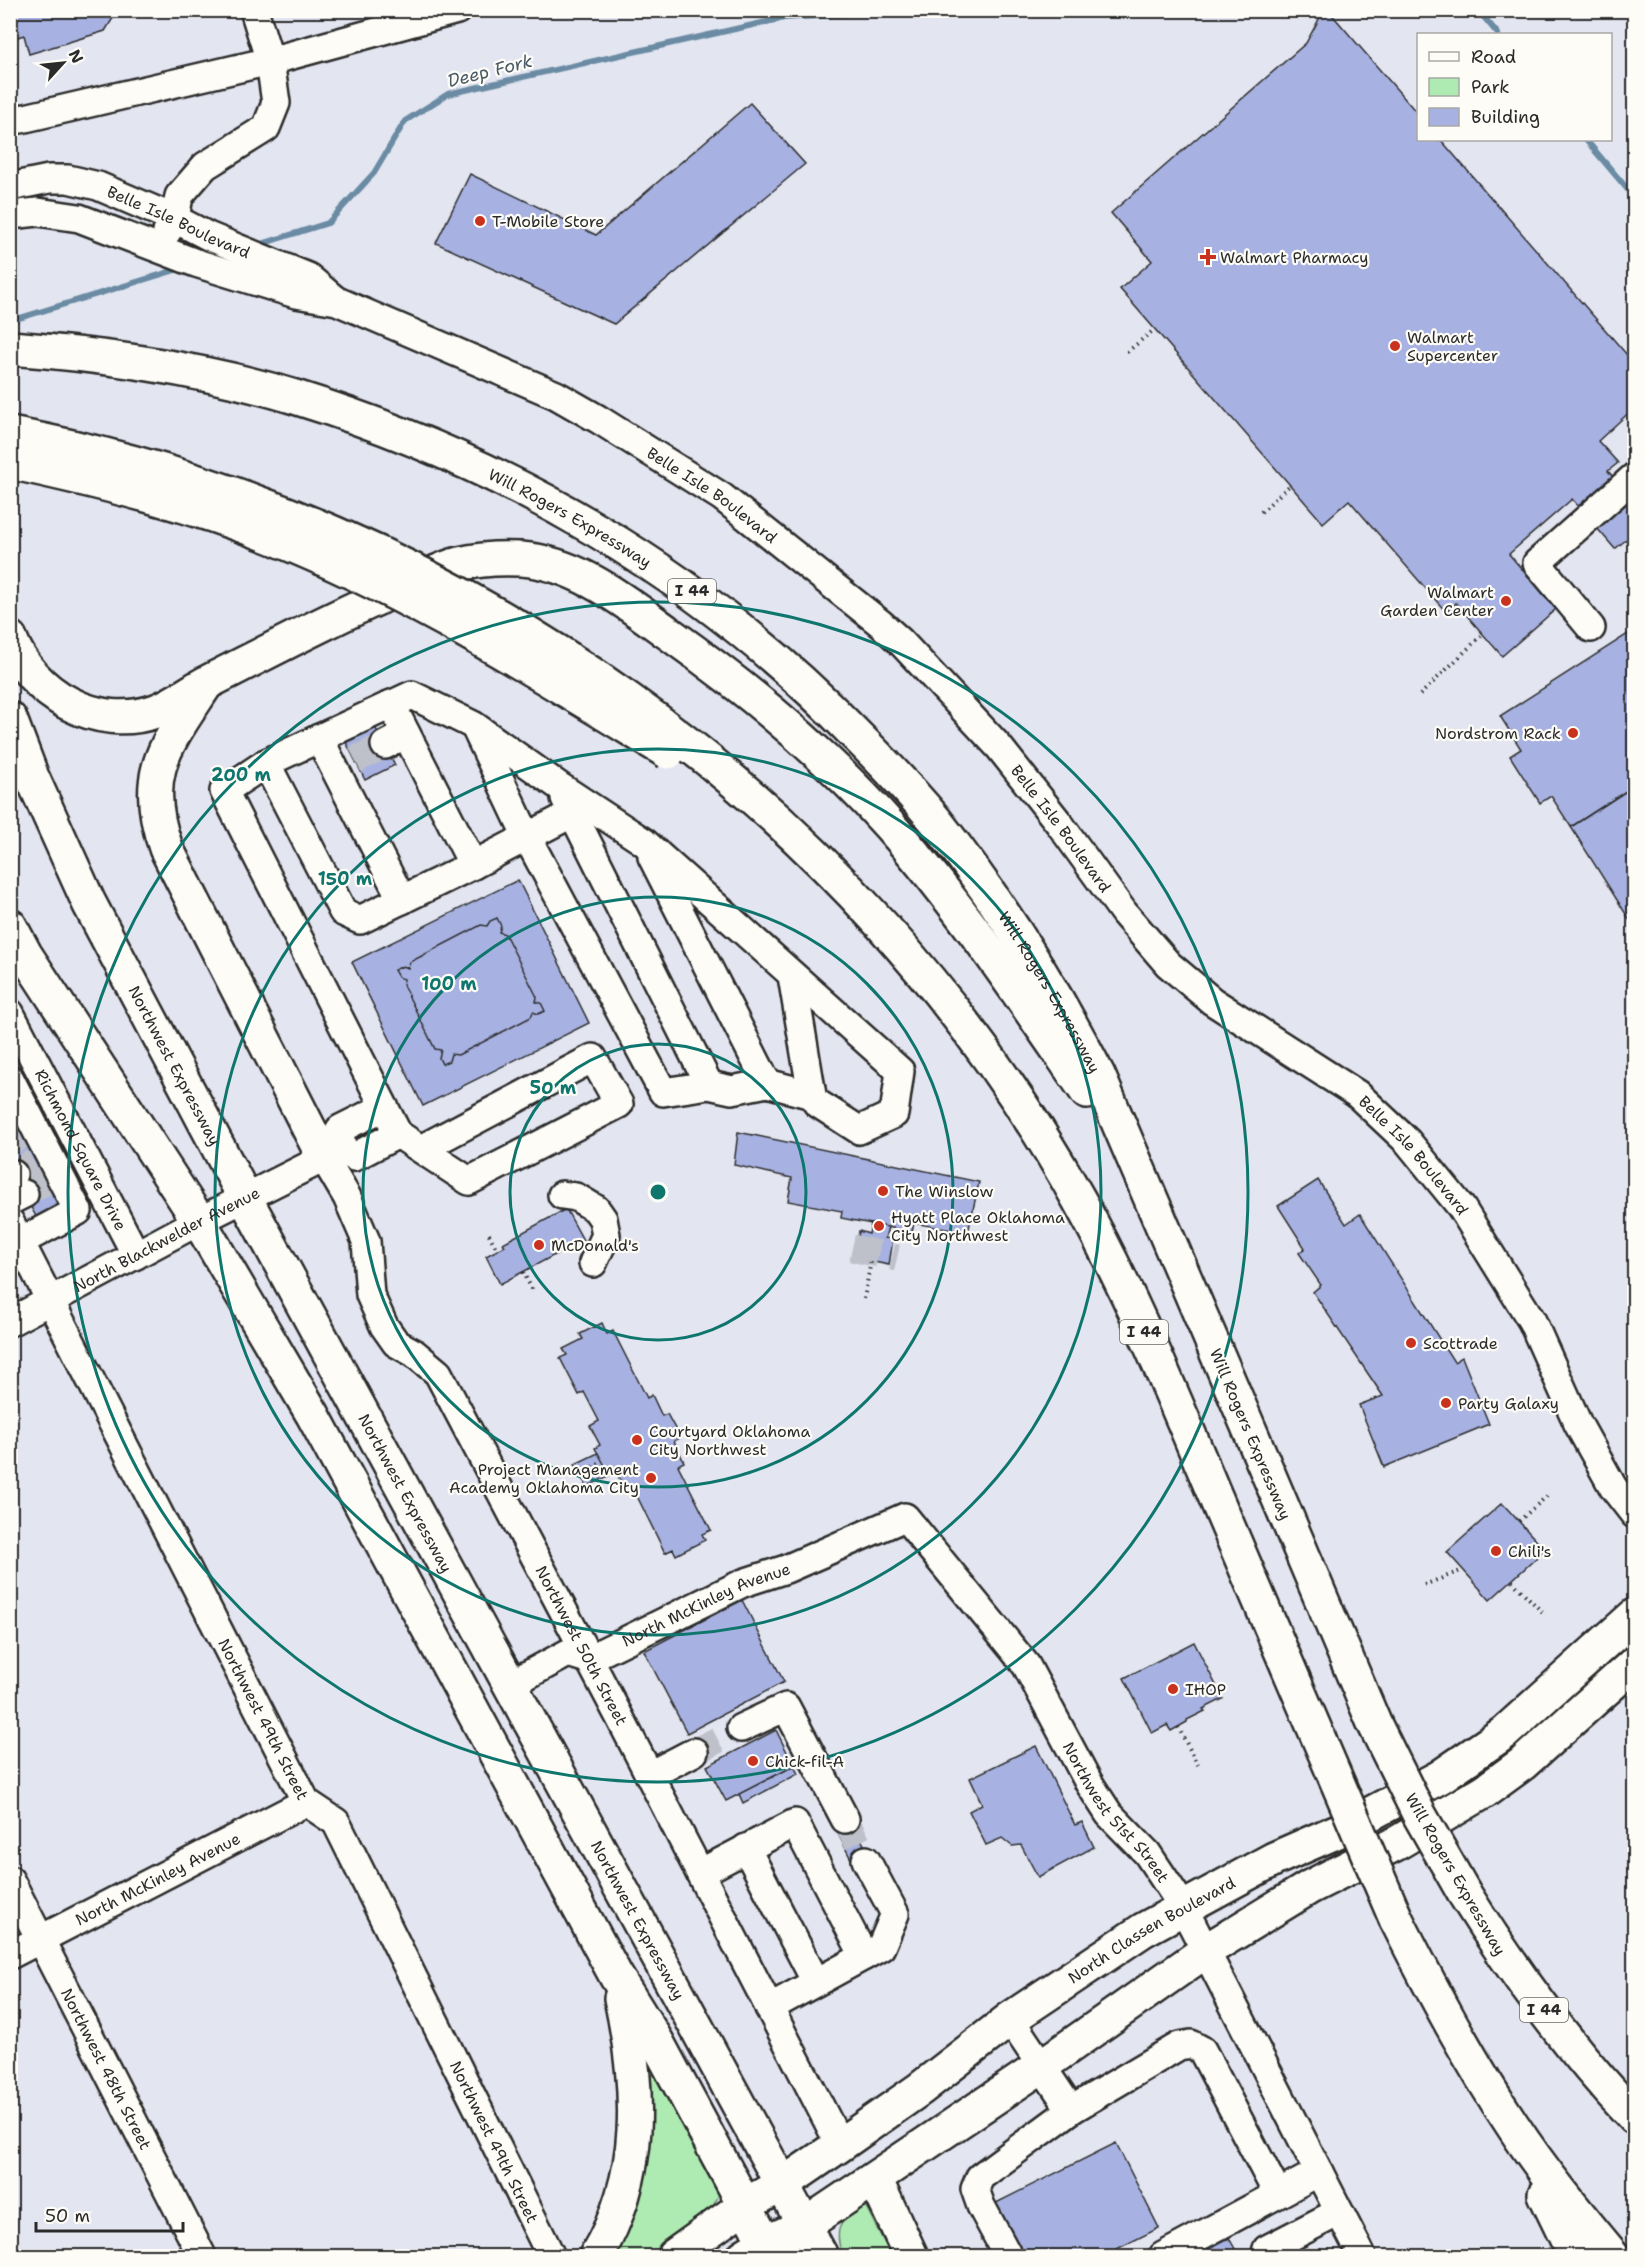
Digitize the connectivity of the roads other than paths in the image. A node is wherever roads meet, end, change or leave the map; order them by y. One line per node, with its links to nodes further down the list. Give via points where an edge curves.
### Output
1 (254, 10): 4 (street)
2 (457, 10): 3 (street)
3 (404, 17): 4 (street)
4 (270, 61): 5 (street, via 21,119); 8 (street, via 276,103 266,128 205,166 179,196)
5 (10, 116)
6 (10, 188): 8 (street, Belle Isle Boulevard, via 68,179 98,186)
7 (10, 215): 9 (street, Belle Isle Boulevard, via 38,212 79,218)
8 (175, 219): 9 (street); 10 (street, Belle Isle Boulevard, via 308,277)
9 (156, 248): 10 (street, Belle Isle Boulevard, via 296,294)
10 (337, 301): 52 (street, Belle Isle Boulevard, via 556,395 598,419 722,497 900,641 999,747 1124,913 1168,964 1212,1001 1357,1094 1408,1142 1461,1207 1532,1321 1578,1424 1613,1487)
11 (10, 348): 42 (main road, Will Rogers Expressway / I 44, via 111,358 192,372 292,396 373,423 519,486 661,570 719,611 855,733 932,817 976,875 1069,1018)
12 (10, 434): 25 (main road, I 44, bridge, via 152,468 266,505 360,543 450,587 534,635 641,708)
13 (10, 462): 25 (main road, bridge, via 228,520 374,582 475,634)
14 (1635, 477): 15 (street, via 1537,563)
15 (1592, 627)
16 (10, 638): 17 (main road, via 20,660 40,684 86,711 133,716 156,711)
17 (207, 683): 41 (main road, via 161,758 154,792 159,827 166,848); 42 (main road, via 380,596 458,564 524,560 551,564 585,577 696,653 778,719 887,823 969,922)
18 (391, 704): 20 (street, via 412,695); 21 (street); 28 (street, via 395,739)
19 (10, 719): 45 (main road, Northwest Expressway, via 89,903)
20 (473, 725): 23 (street); 26 (street)
21 (319, 738): 22 (street); 29 (street, via 346,765)
22 (266, 763): 29 (street, via 343,912 360,920); 38 (street, via 224,791)
23 (559, 786): 24 (street); 27 (street)
24 (573, 813): 26 (street); 34 (street)
25 (775, 817): 79 (main road, I 44, bridge, via 852,892 934,987 1010,1090 1076,1195 1107,1251 1161,1368 1396,1919 1438,2003)
26 (527, 837): 28 (street); 34 (street, via 663,1092)
27 (644, 842): 31 (street); 33 (street)
28 (473, 865): 29 (street)
29 (402, 900)
30 (15, 938): 46 (main road)
31 (792, 976): 33 (street, via 812,1095); 37 (street, via 900,1071 894,1114 859,1130)
32 (10, 1013): 35 (street, Richmond Square Drive)
33 (767, 1083): 34 (street, via 732,1090)
34 (709, 1085)
35 (50, 1088): 36 (street); 48 (street, Richmond Square Drive)
36 (14, 1094): 43 (street, via 28,1132)
37 (817, 1103)
38 (384, 1107): 39 (street); 41 (street, via 340,1129)
39 (398, 1134): 40 (street); 41 (street, via 354,1157)
40 (421, 1149): 40 (street, via 469,1181 624,1101 594,1058)
41 (333, 1153): 45 (street, North Blackwelder Avenue); 55 (street, Northwest 50th Street, via 366,1241 370,1295 384,1326 396,1343 438,1373)
42 (1136, 1162): 78 (main road, Will Rogers Expressway / I 44, bridge, via 1374,1723 1419,1814 1502,1954 1581,2058)
43 (31, 1177): 47 (street, via 78,1211)
44 (562, 1195): 49 (street, via 576,1197 603,1218 606,1235)
45 (245, 1198): 46 (street, North Blackwelder Avenue); 57 (main road, Northwest Expressway)
46 (199, 1221): 48 (street, North Blackwelder Avenue); 72 (main road, via 313,1415)
47 (14, 1237): 50 (street, Northwest 49th Street)
48 (136, 1255): 50 (street, North Blackwelder Avenue)
49 (593, 1263)
50 (49, 1302): 51 (street, North Blackwelder Avenue); 61 (street, Northwest 49th Street)
51 (10, 1322)
52 (1635, 1514)
53 (905, 1517): 55 (street, North McKinley Avenue, via 786,1569 743,1583); 67 (street, Northwest 51st Street, via 1026,1665 1109,1814 1147,1853)
54 (1635, 1616): 67 (main road, North Classen Boulevard, via 1504,1733 1440,1777)
55 (588, 1659): 57 (street, North McKinley Avenue, via 568,1653); 60 (street, Northwest 50th Street)
56 (1635, 1664): 69 (main road, via 1522,1764 1485,1791 1397,1843 1310,1887)
57 (511, 1684): 83 (main road, Northwest Expressway)
58 (741, 1728): 62 (street, via 786,1707)
59 (694, 1752): 60 (street)
60 (650, 1775): 65 (street, Northwest 50th Street)
61 (306, 1802): 68 (street, North McKinley Avenue); 90 (street, Northwest 49th Street, via 336,1822)
62 (845, 1819)
63 (747, 1848): 65 (street); 71 (street, via 795,1823); 73 (street)
64 (866, 1860): 71 (street, via 895,1914 881,1947)
65 (700, 1873): 74 (street, Northwest 50th Street)
66 (10, 1880): 68 (street, Northwest 48th Street)
67 (1183, 1906): 69 (street, Northwest 51st Street); 75 (main road, North Classen Boulevard)
68 (40, 1939): 70 (street, North McKinley Avenue); 89 (street, Northwest 48th Street)
69 (1207, 1950): 76 (main road); 81 (street, Northwest 51st Street)
70 (10, 1954)
71 (864, 1956): 73 (street)
72 (616, 1976): 85 (main road, via 657,2042); 91 (main road, via 631,2052 634,2140 617,2210)
73 (816, 1982): 74 (street)
74 (770, 2008): 80 (street, Northwest 50th Street)
75 (1010, 2019): 76 (street); 80 (main road, North Classen Boulevard, via 920,2090)
76 (1043, 2065): 77 (street); 82 (main road)
77 (1071, 2110): 84 (street, via 1179,2046 1191,2044 1202,2050); 95 (street, via 980,2177 975,2189 981,2206)
78 (1635, 2117)
79 (1514, 2127): 99 (main road); 100 (main road, I 44)
80 (840, 2145): 83 (main road, North Classen Boulevard)
81 (1319, 2172): 84 (street); 86 (street, Northwest 51st Street)
82 (875, 2179): 87 (main road); 94 (main road)
83 (783, 2184): 85 (main road, North Classen Boulevard); 87 (main road, Northwest Expressway)
84 (1277, 2193): 96 (street)
85 (746, 2205): 88 (main road); 92 (main road, North Classen Boulevard)
86 (1339, 2212): 97 (street, via 1267,2249); 98 (street, Northwest 51st Street)
87 (805, 2225): 88 (main road); 93 (main road, Northwest Expressway)
88 (760, 2252)
89 (202, 2256)
90 (551, 2256)
91 (596, 2256)
92 (674, 2256)
93 (821, 2256)
94 (910, 2256)
95 (1008, 2256)
96 (1163, 2256)
97 (1265, 2256)
98 (1362, 2256)
99 (1575, 2256)
100 (1613, 2256)

